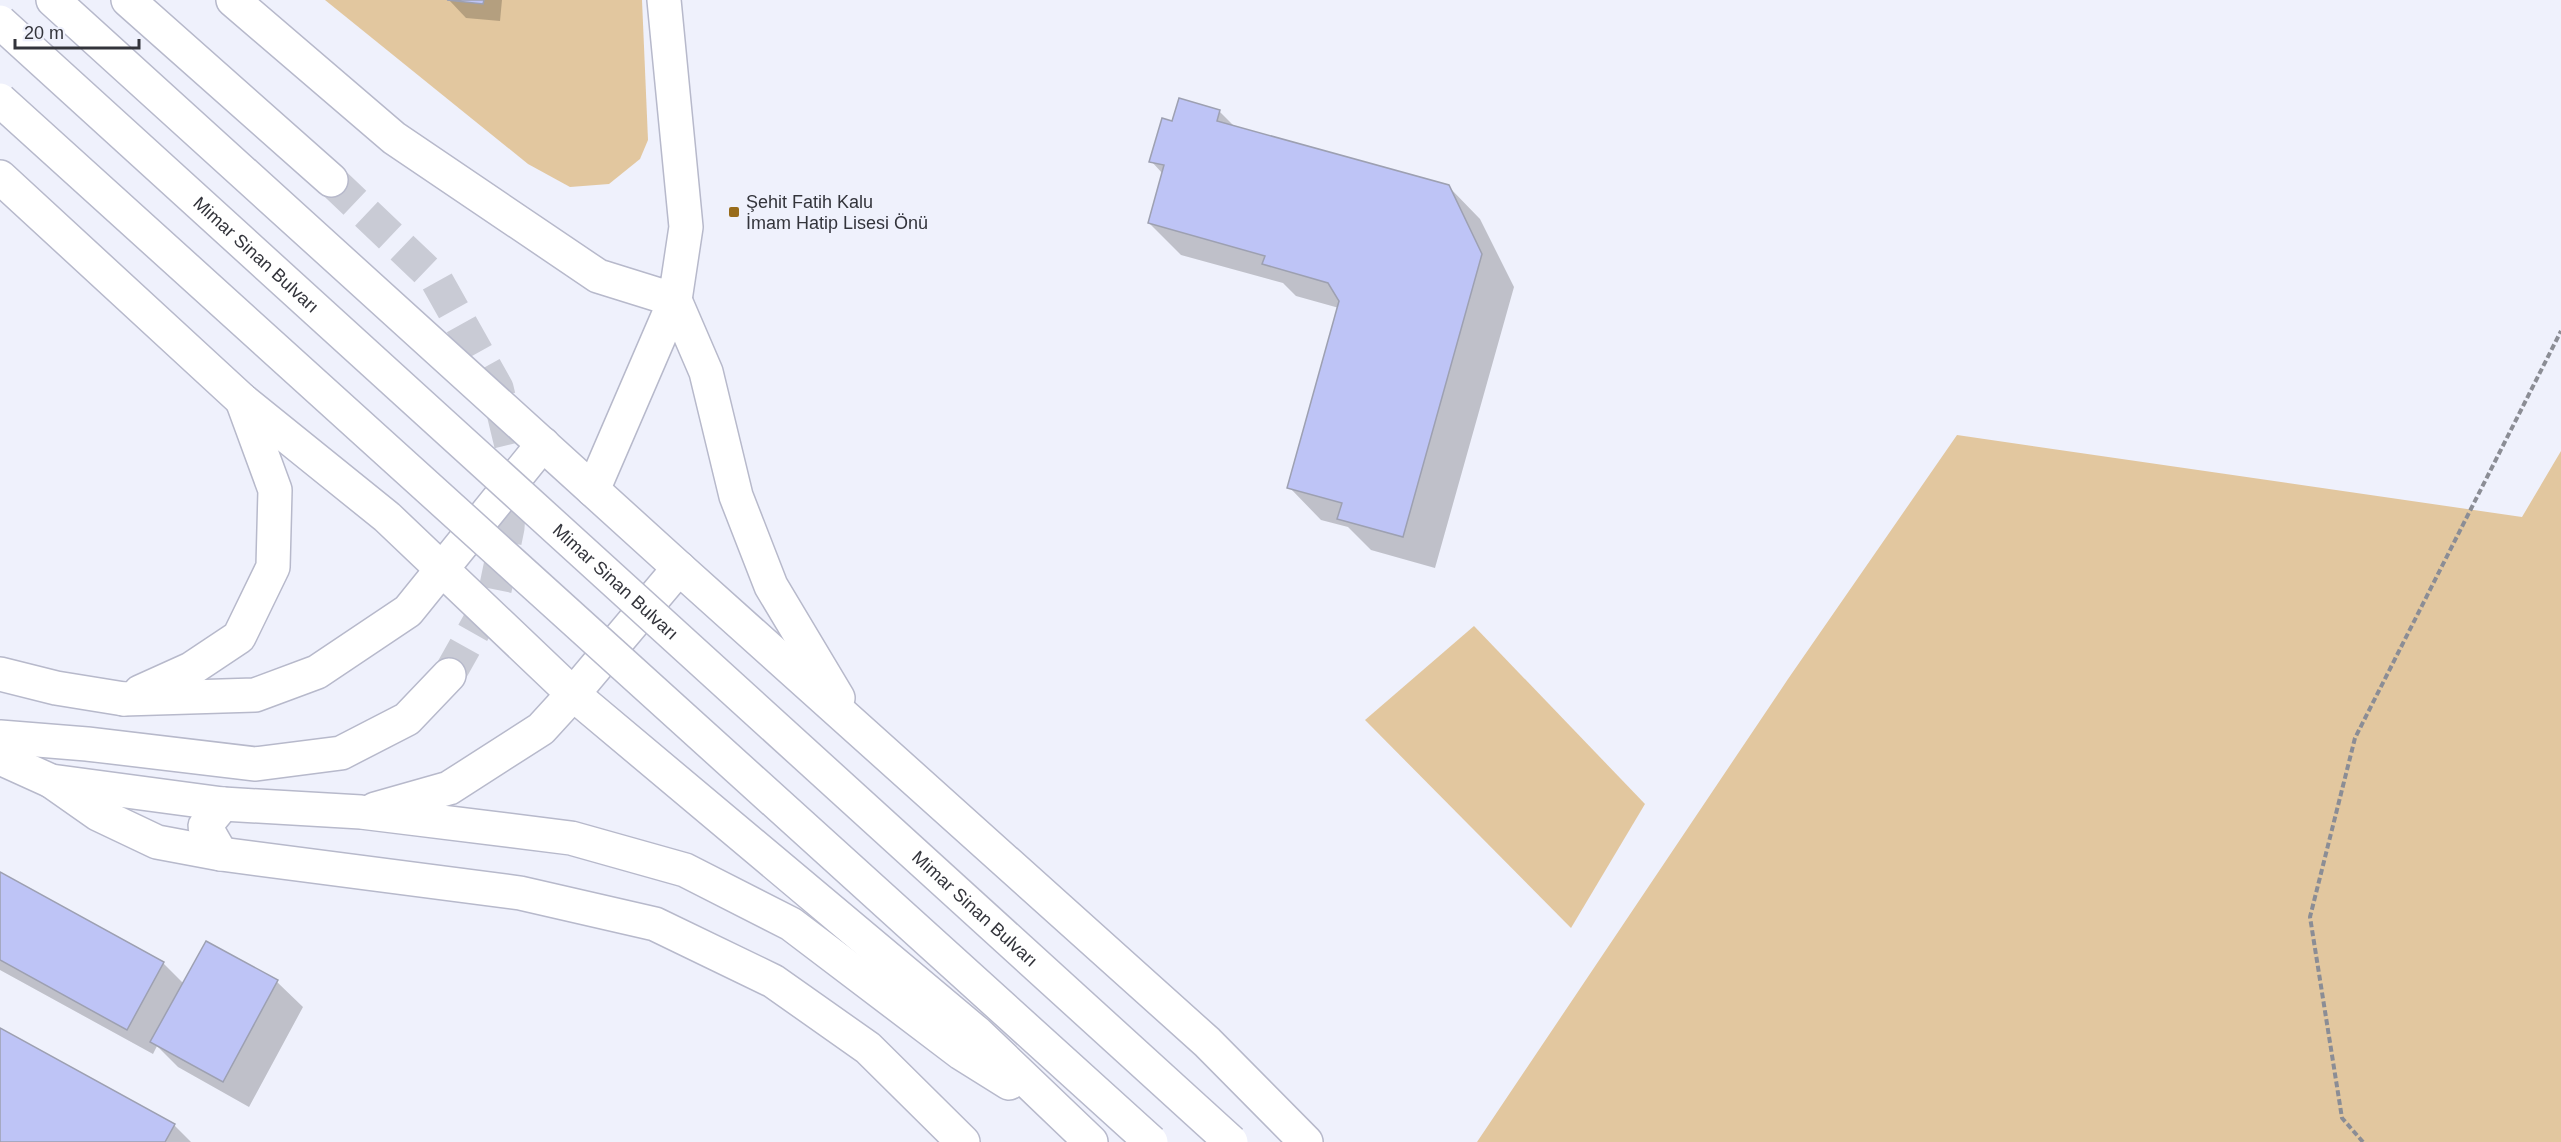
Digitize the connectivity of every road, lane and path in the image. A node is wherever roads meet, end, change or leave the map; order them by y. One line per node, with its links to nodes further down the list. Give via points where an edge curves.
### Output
1 (53, 0): 12 (main road)
2 (128, 0): 8 (main road)
3 (233, 0): 9 (main road, via 404,145 598,276)
4 (664, 0): 9 (main road, via 686,228)
5 (0, 22): 31 (main road, Mimar Sinan Bulvarı, bridge)
6 (0, 100): 30 (main road, bridge)
7 (0, 177): 11 (main road)
8 (331, 180)
9 (675, 300): 13 (main road); 20 (main road, via 706,372 736,496 771,586)
10 (2561, 332): 33 (path, via 2355,738 2310,917 2342,1118)
11 (242, 400): 14 (main road, via 387,517); 19 (main road, via 275,490 273,567 239,637 191,669)
12 (543, 444): 13 (main road); 14 (main road)
13 (593, 490): 15 (main road)
14 (441, 568): 18 (main road); 19 (main road, via 408,611 317,672 255,695)
15 (679, 568): 18 (main road); 20 (main road)
16 (0, 674): 19 (main road)
17 (449, 675): 21 (main road, via 407,719 341,753 256,764)
18 (573, 694): 25 (main road, via 541,729 449,788); 27 (main road, via 977,1033)
19 (124, 699)
20 (855, 726): 32 (main road, via 1207,1042)
21 (0, 737)
22 (0, 758): 23 (main road)
23 (51, 781): 24 (main road); 26 (main road, via 98,814 157,843)
24 (223, 804): 25 (main road); 26 (main road, via 205,826)
25 (361, 812): 27 (main road, via 572,838 685,870 791,924 961,1053)
26 (221, 854): 28 (main road, via 520,893 655,924 773,981 868,1048)
27 (1062, 1115): 29 (main road)
28 (963, 1142)
29 (1091, 1142)
30 (1151, 1142)
31 (1231, 1142)
32 (1305, 1142)
33 (2363, 1142)

